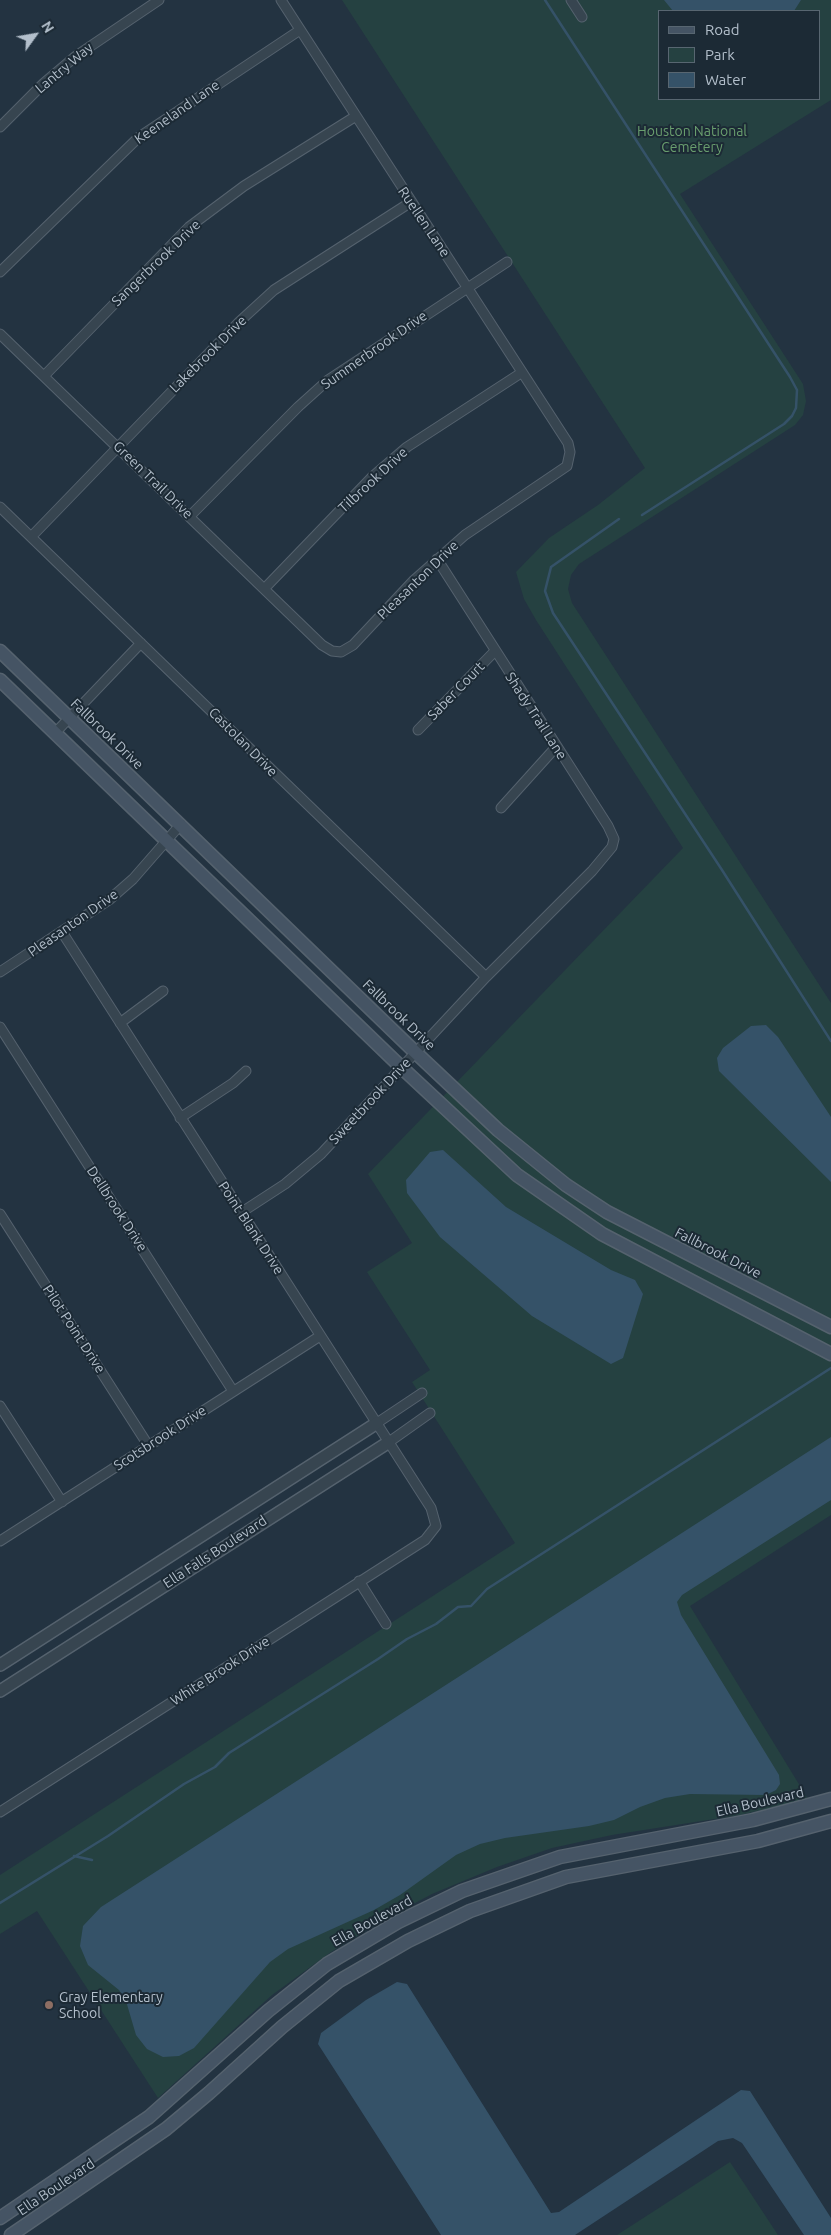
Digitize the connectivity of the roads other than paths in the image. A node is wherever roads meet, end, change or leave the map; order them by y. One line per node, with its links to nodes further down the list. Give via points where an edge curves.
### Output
1 (158, 0): 7 (street, Lantry Way, via 76,56)
2 (281, 0): 5 (street, Ruellen Lane)
3 (571, 0): 4 (street)
4 (582, 17)
5 (300, 30): 6 (street, Ruellen Lane); 10 (street, Keeneland Lane, via 139,137)
6 (356, 116): 8 (street, Ruellen Lane); 14 (street, Sangerbrook Drive, via 244,186 189,227)
7 (0, 127)
8 (411, 202): 11 (street, Ruellen Lane); 16 (street, Lakebrook Drive, via 274,290 228,332)
9 (507, 262): 11 (street, Summerbrook Drive)
10 (0, 272)
11 (468, 287): 13 (street, Ruellen Lane); 18 (street, Summerbrook Drive, via 328,380 298,406)
12 (0, 334): 14 (street, Green Trail Drive)
13 (521, 372): 15 (street, Ruellen Lane); 21 (street, Tilbrook Drive, via 407,447 371,478)
14 (44, 376): 16 (street, Green Trail Drive)
15 (568, 444): 20 (street, Pleasanton Drive, via 567,466 473,529)
16 (117, 446): 18 (street, Green Trail Drive); 19 (street, Lakebrook Drive)
17 (0, 507): 19 (street, Castolan Drive)
18 (190, 516): 21 (street, Green Trail Drive)
19 (31, 537): 23 (street, Castolan Drive)
20 (437, 559): 22 (street, Pleasanton Drive, via 353,645 342,652 322,645); 25 (street, Shady Trail Lane)
21 (265, 588): 22 (street, Green Trail Drive)
22 (304, 627)
23 (141, 643): 27 (street); 39 (street, Castolan Drive)
24 (0, 651): 27 (main road, Fallbrook Drive)
25 (494, 652): 28 (street, Saber Court); 30 (street, Shady Trail Lane)
26 (0, 680): 29 (main road)
27 (69, 718): 29 (street); 32 (main road, Fallbrook Drive)
28 (418, 730)
29 (55, 733): 33 (main road)
30 (556, 747): 31 (street); 34 (street, Shady Trail Lane, via 614,839 612,847)
31 (501, 808)
32 (181, 824): 33 (street, Pleasanton Drive); 36 (main road, Fallbrook Drive)
33 (167, 841): 35 (street, Pleasanton Drive, via 109,900); 37 (main road)
34 (592, 870): 39 (street, Sweetbrook Drive)
35 (62, 932): 38 (street, Pleasanton Drive); 41 (street, Point Blank Drive)
36 (314, 952): 37 (main road); 43 (main road, Fallbrook Drive)
37 (299, 968): 44 (main road)
38 (0, 972)
39 (486, 977): 43 (street, Sweetbrook Drive)
40 (163, 991): 41 (street)
41 (120, 1023): 46 (street, Point Blank Drive)
42 (0, 1027): 54 (street, Dellbrook Drive)
43 (415, 1052): 44 (street, Sweetbrook Drive); 47 (main road, Fallbrook Drive, via 498,1130)
44 (401, 1067): 48 (main road, via 517,1175); 49 (street, Sweetbrook Drive, via 322,1154 285,1184)
45 (246, 1071): 46 (street)
46 (180, 1118): 49 (street, Point Blank Drive)
47 (566, 1185): 48 (main road); 51 (main road, Fallbrook Drive, via 615,1216)
48 (555, 1203): 53 (main road, via 602,1234)
49 (242, 1212): 52 (street, Point Blank Drive)
50 (0, 1214): 60 (street, Pilot Point Drive)
51 (831, 1327)
52 (320, 1336): 54 (street, Scotsbrook Drive); 58 (street, Point Blank Drive)
53 (831, 1354)
54 (233, 1391): 60 (street, Scotsbrook Drive)
55 (422, 1394): 58 (street, Ella Falls Boulevard)
56 (0, 1406): 61 (street)
57 (430, 1413): 59 (street, Ella Falls Boulevard)
58 (377, 1424): 59 (street, Point Blank Drive); 63 (street, Ella Falls Boulevard)
59 (389, 1442): 62 (street, Point Blank Drive, via 431,1508); 65 (street, Ella Falls Boulevard)
60 (148, 1445): 61 (street, Scotsbrook Drive)
61 (62, 1502): 64 (street, Scotsbrook Drive)
62 (436, 1526): 66 (street, White Brook Drive, via 425,1540)
63 (204, 1534): 65 (street); 68 (street, Ella Falls Boulevard)
64 (0, 1541)
65 (215, 1552): 69 (street, Ella Falls Boulevard)
66 (359, 1581): 67 (street); 74 (street, White Brook Drive)
67 (386, 1624)
68 (52, 1632): 69 (street); 70 (street, Ella Falls Boulevard)
69 (63, 1650): 71 (street, Ella Falls Boulevard)
70 (0, 1665)
71 (0, 1691)
72 (831, 1799): 73 (main road, Ella Boulevard)
73 (795, 1810): 76 (main road); 77 (main road, Ella Boulevard, via 560,1857 494,1878)
74 (0, 1812)
75 (831, 1821): 76 (main road, Ella Boulevard)
76 (800, 1831): 78 (main road, Ella Boulevard, via 566,1877 502,1898)
77 (425, 1908): 78 (main road); 79 (main road, Ella Boulevard, via 358,1944 320,1969)
78 (434, 1928): 80 (main road, Ella Boulevard, via 339,1981)
79 (152, 2114): 80 (main road); 81 (main road, Ella Boulevard)
80 (166, 2129): 82 (main road, Ella Boulevard)
81 (31, 2198): 82 (main road); 83 (main road, Ella Boulevard)
82 (42, 2214): 84 (main road, Ella Boulevard)
83 (0, 2218)
84 (11, 2235)

